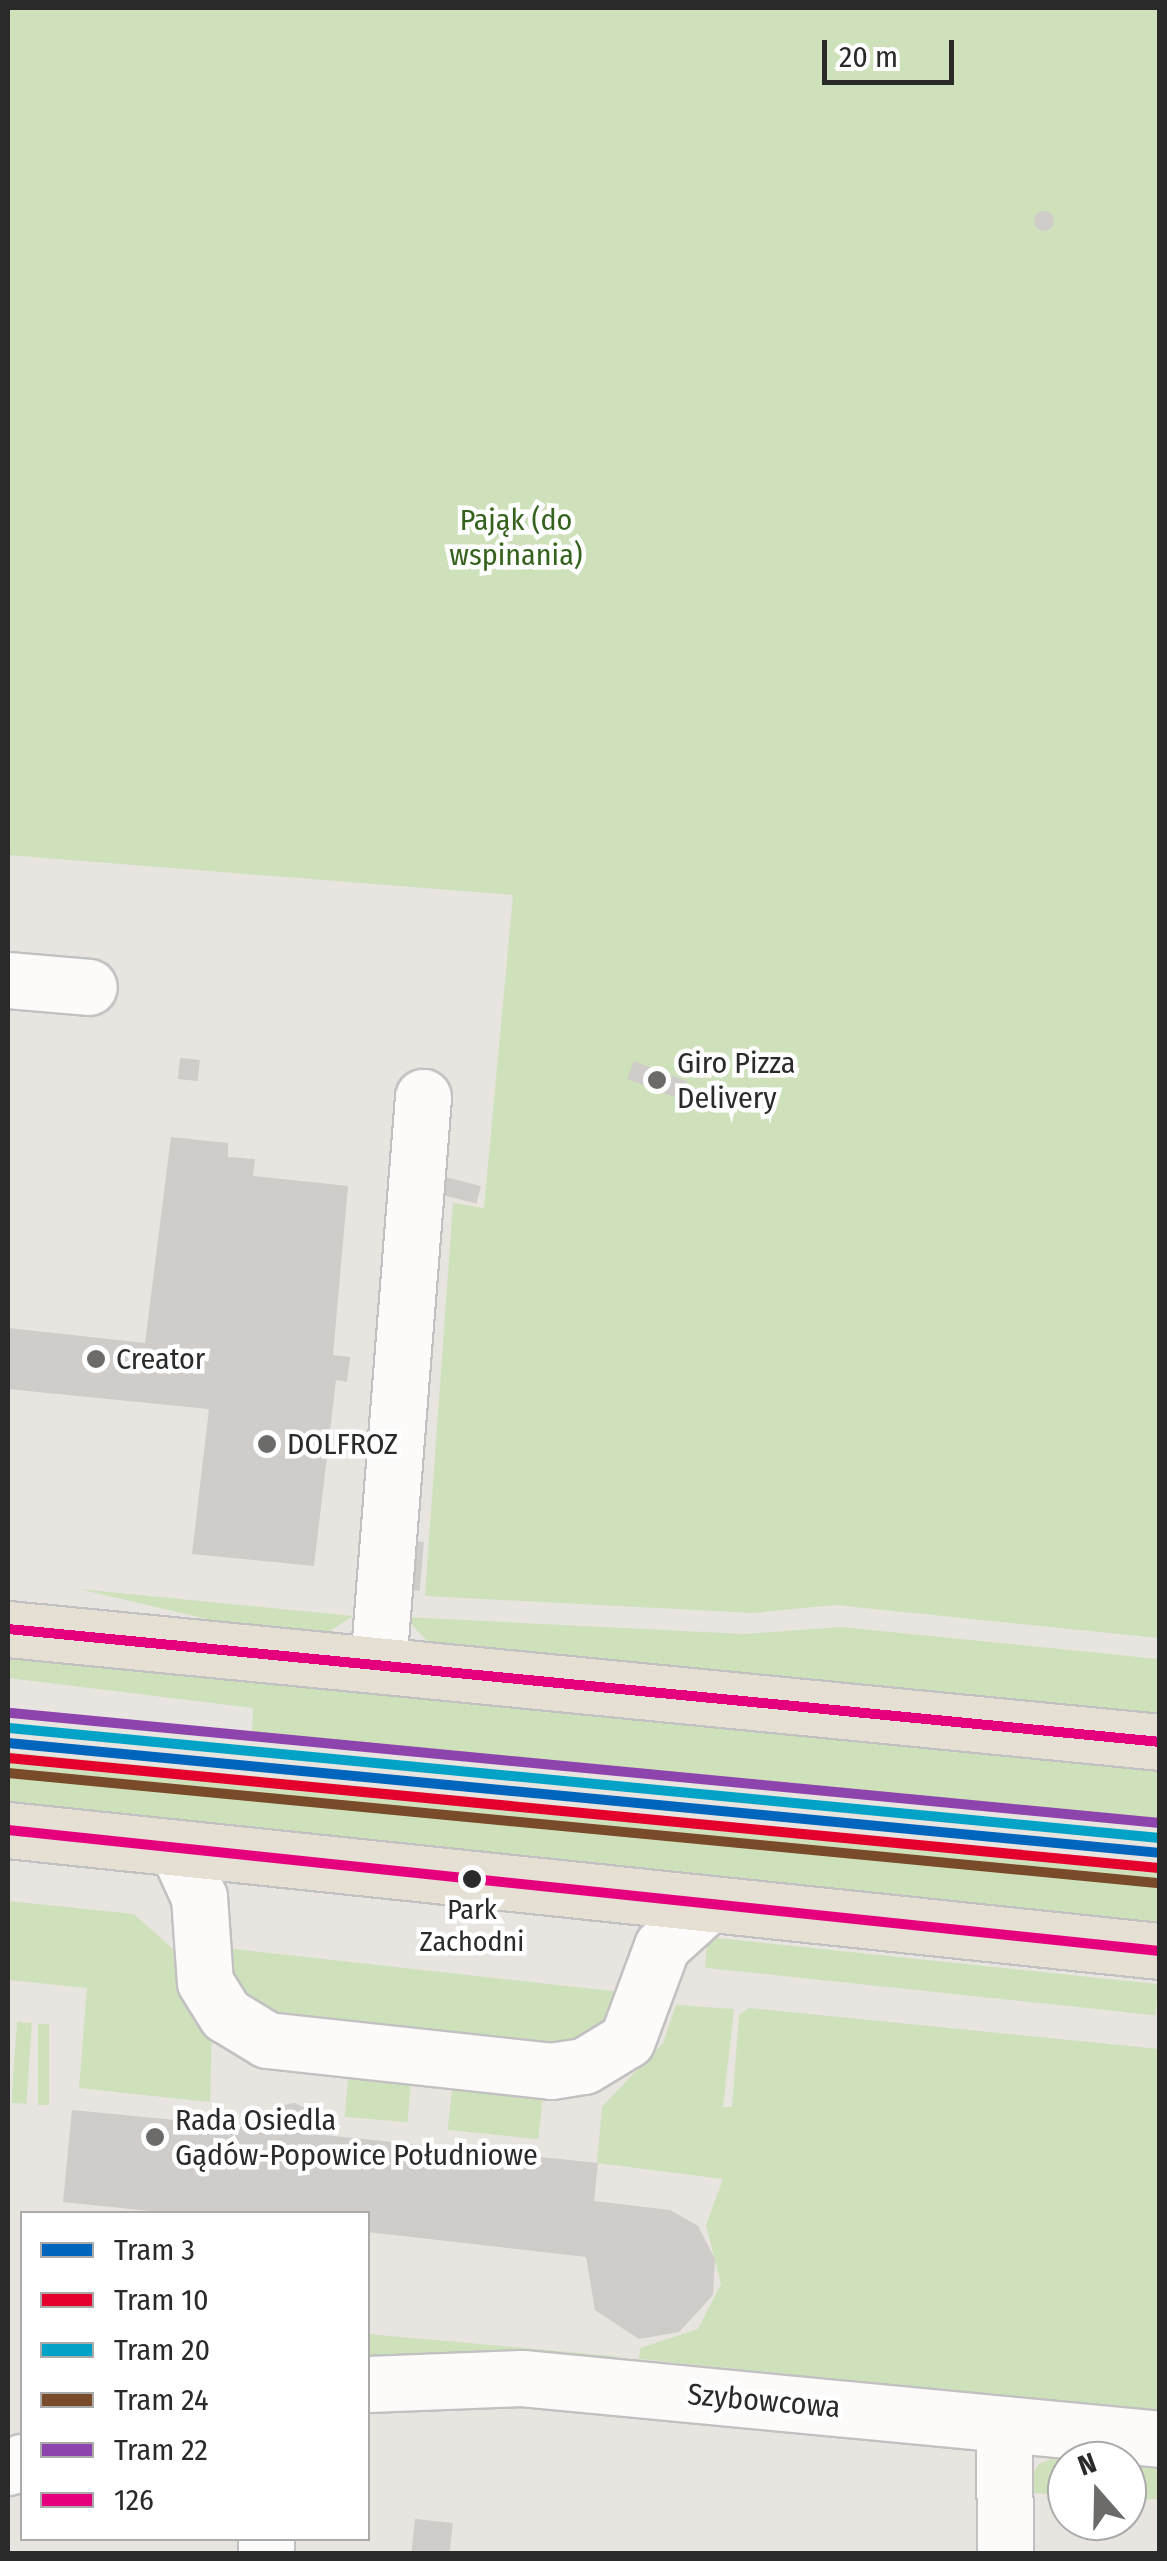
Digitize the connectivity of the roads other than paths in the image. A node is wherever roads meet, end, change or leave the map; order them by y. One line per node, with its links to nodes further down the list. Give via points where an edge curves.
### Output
1 (8, 980): 2 (street)
2 (89, 988)
3 (423, 1097): 5 (street)
4 (8, 1630): 5 (main road)
5 (378, 1665): 6 (main road)
6 (1160, 1742)
7 (8, 1830): 8 (main road)
8 (177, 1849): 9 (main road); 9 (street, via 199,1897 205,1982 244,2030 551,2071 584,2066 627,2040 662,1946)
9 (705, 1907): 10 (main road)
10 (1160, 1952)
11 (370, 2384): 12 (street, Szybowcowa, via 522,2378)
12 (1004, 2424): 13 (street, Szybowcowa); 14 (street)
13 (1160, 2439)
14 (1005, 2554)

